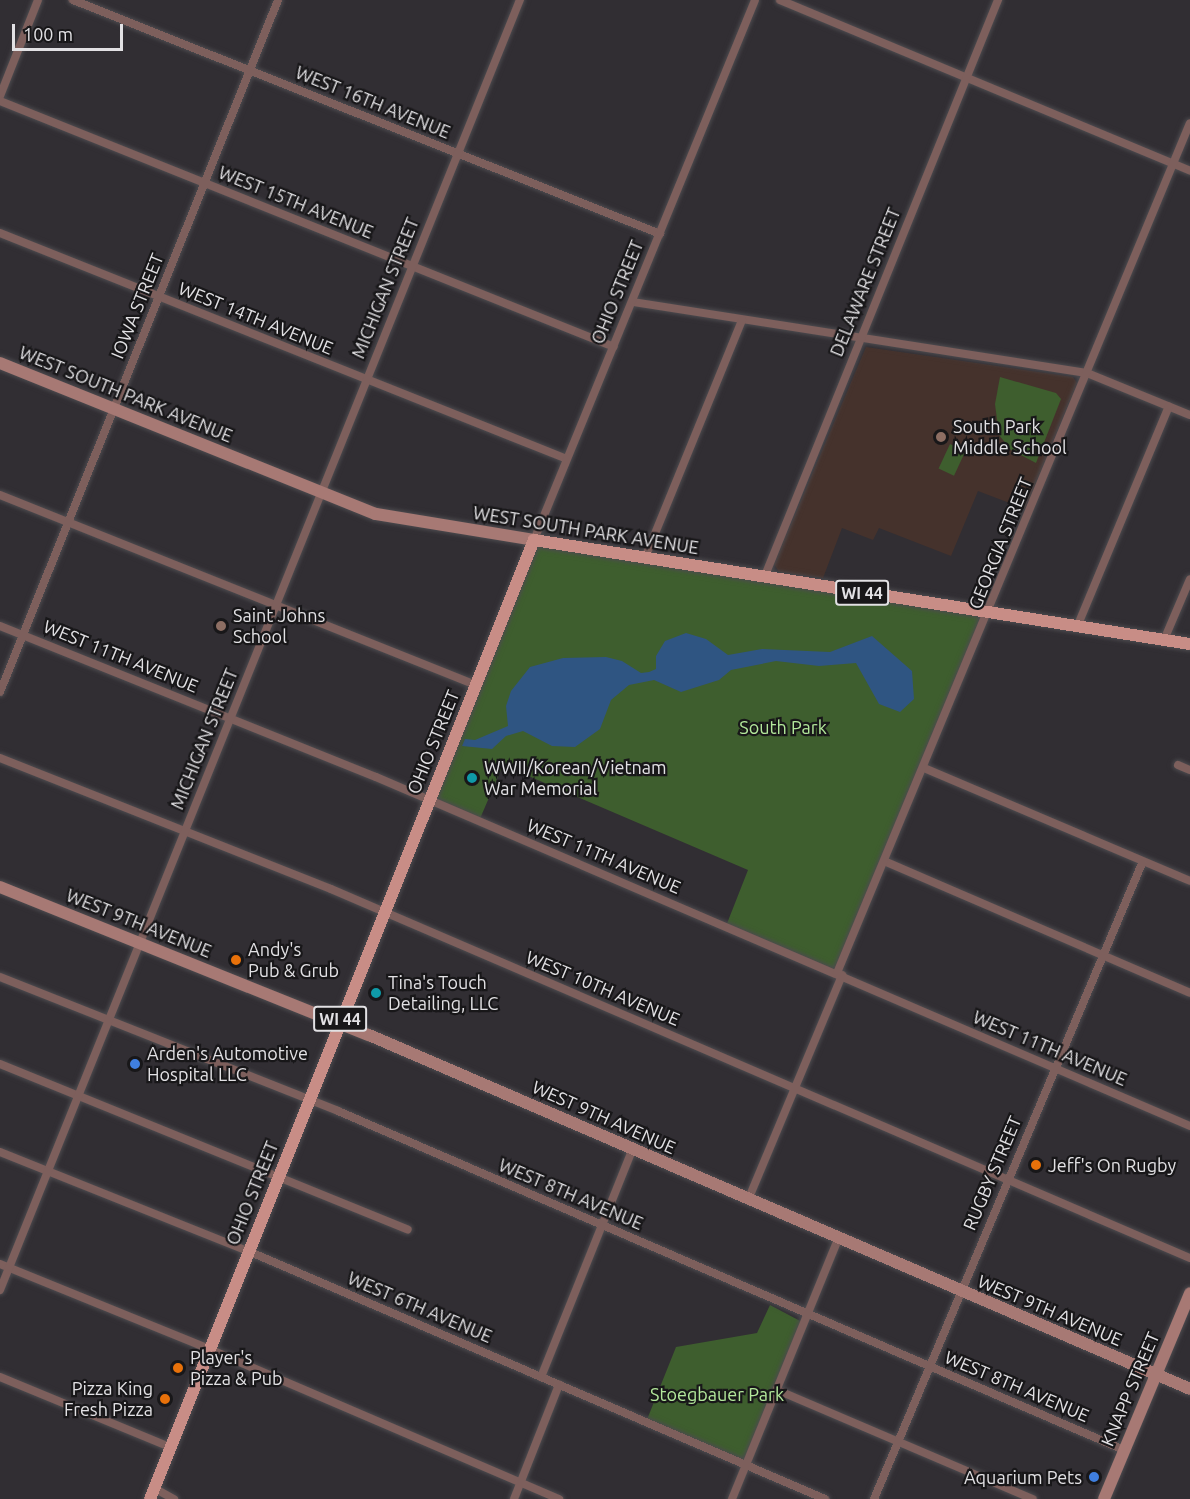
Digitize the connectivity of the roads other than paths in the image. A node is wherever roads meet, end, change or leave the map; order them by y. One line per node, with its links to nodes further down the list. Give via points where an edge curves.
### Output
1 (39, 0): 10 (street)
2 (73, 0): 8 (street, WEST 16TH AVENUE)
3 (279, 0): 8 (street, IOWA STREET)
4 (520, 0): 13 (street, MICHIGAN STREET)
5 (755, 0): 18 (street, OHIO STREET)
6 (780, 0): 9 (street)
7 (998, 0): 9 (street, DELAWARE STREET)
8 (250, 71): 13 (street, WEST 16TH AVENUE); 16 (street, IOWA STREET)
9 (966, 77): 14 (street); 23 (street, DELAWARE STREET)
10 (0, 96)
11 (0, 101): 16 (street, WEST 15TH AVENUE)
12 (1190, 123): 14 (street, GEORGIA STREET)
13 (457, 154): 18 (street, WEST 16TH AVENUE); 19 (street, MICHIGAN STREET)
14 (1173, 164): 15 (street); 26 (street, GEORGIA STREET)
15 (1190, 171)
16 (205, 183): 19 (street, WEST 15TH AVENUE); 20 (street, IOWA STREET)
17 (0, 233): 20 (street, WEST 14TH AVENUE)
18 (660, 234): 21 (street, OHIO STREET)
19 (411, 267): 24 (street, WEST 15TH AVENUE); 27 (street, MICHIGAN STREET)
20 (159, 297): 27 (street, WEST 14TH AVENUE); 29 (street, IOWA STREET)
21 (633, 302): 22 (street); 24 (street, OHIO STREET)
22 (742, 320): 23 (street); 36 (street)
23 (860, 338): 26 (street); 37 (street, DELAWARE STREET)
24 (614, 347): 31 (street, OHIO STREET)
25 (0, 363): 29 (main road, WEST SOUTH PARK AVENUE)
26 (1088, 373): 28 (street); 40 (street, GEORGIA STREET)
27 (367, 380): 31 (street, WEST 14TH AVENUE); 32 (street, MICHIGAN STREET)
28 (1169, 406): 30 (street); 42 (street)
29 (114, 408): 32 (main road, WEST SOUTH PARK AVENUE); 34 (street, IOWA STREET)
30 (1190, 415)
31 (567, 459): 35 (street, OHIO STREET)
32 (321, 492): 35 (main road, WEST SOUTH PARK AVENUE, via 385,516); 39 (street, MICHIGAN STREET)
33 (0, 495): 34 (street)
34 (67, 522): 39 (street); 43 (street, IOWA STREET)
35 (534, 540): 36 (main road, WEST SOUTH PARK AVENUE / WI 44); 46 (main road, OHIO STREET / WI 44)
36 (645, 558): 37 (main road, WEST SOUTH PARK AVENUE / WI 44)
37 (764, 578): 40 (main road, WEST SOUTH PARK AVENUE / WI 44)
38 (1190, 579): 44 (street)
39 (276, 606): 46 (street); 48 (street, MICHIGAN STREET)
40 (990, 613): 42 (main road, WEST SOUTH PARK AVENUE / WI 44); 51 (street, GEORGIA STREET)
41 (0, 626): 43 (street, WEST 11TH AVENUE)
42 (1077, 627): 44 (main road, WEST SOUTH PARK AVENUE / WI 44)
43 (23, 635): 47 (street, IOWA STREET); 48 (street, WEST 11TH AVENUE)
44 (1164, 640): 45 (main road, WEST SOUTH PARK AVENUE / WI 44)
45 (1190, 644)
46 (476, 685): 53 (main road, OHIO STREET / WI 44)
47 (0, 692)
48 (231, 718): 53 (street, WEST 11TH AVENUE); 54 (street, MICHIGAN STREET)
49 (0, 758): 54 (street, WEST 10TH AVENUE)
50 (1178, 765): 52 (street)
51 (924, 768): 55 (street, GEORGIA STREET); 56 (street)
52 (1190, 770)
53 (429, 800): 59 (main road, OHIO STREET / WI 44); 62 (street, WEST 11TH AVENUE)
54 (183, 831): 59 (street, WEST 10TH AVENUE); 60 (street, MICHIGAN STREET)
55 (884, 861): 61 (street); 62 (street, GEORGIA STREET)
56 (1143, 861): 57 (street); 61 (street, RUGBY STREET)
57 (1190, 881)
58 (0, 887): 60 (main road, WEST 9TH AVENUE)
59 (384, 912): 66 (main road, OHIO STREET / WI 44); 69 (street, WEST 10TH AVENUE)
60 (138, 942): 65 (street, MICHIGAN STREET); 66 (main road, WEST 9TH AVENUE)
61 (1102, 954): 64 (street); 68 (street, RUGBY STREET)
62 (840, 974): 68 (street, WEST 11TH AVENUE); 69 (street, GEORGIA STREET)
63 (0, 977): 65 (street, WEST 8TH AVENUE)
64 (1190, 993)
65 (109, 1021): 70 (street, MICHIGAN STREET); 71 (street, WEST 8TH AVENUE)
66 (339, 1022): 71 (main road, OHIO STREET / WI 44); 73 (main road, WEST 9TH AVENUE)
67 (0, 1064): 70 (street)
68 (1055, 1069): 72 (street, WEST 11TH AVENUE); 77 (street, RUGBY STREET)
69 (795, 1089): 77 (street, WEST 10TH AVENUE); 78 (street, GEORGIA STREET)
70 (79, 1095): 75 (street, MICHIGAN STREET); 76 (street)
71 (308, 1100): 76 (main road, OHIO STREET / WI 44); 79 (street, WEST 8TH AVENUE)
72 (1190, 1126)
73 (633, 1148): 78 (main road, WEST 9TH AVENUE); 79 (street)
74 (0, 1152): 75 (street, WEST 6TH AVENUE)
75 (48, 1171): 82 (street, WEST 6TH AVENUE); 84 (street, MICHIGAN STREET)
76 (278, 1176): 80 (street); 82 (main road, OHIO STREET / WI 44)
77 (1007, 1179): 83 (street, WEST 10TH AVENUE); 86 (street, RUGBY STREET)
78 (748, 1200): 81 (main road, WEST 9TH AVENUE)
79 (603, 1225): 88 (street, WEST 8TH AVENUE); 93 (street)
80 (408, 1230)
81 (838, 1239): 86 (main road, WEST 9TH AVENUE); 88 (street)
82 (248, 1251): 89 (main road, OHIO STREET / WI 44); 93 (street, WEST 6TH AVENUE)
83 (1190, 1258)
84 (4, 1266): 85 (street, MICHIGAN STREET); 89 (street)
85 (0, 1290)
86 (961, 1291): 90 (street, RUGBY STREET); 91 (main road, WEST 9TH AVENUE)
87 (1190, 1293): 91 (main road, KNAPP STREET)
88 (807, 1314): 90 (street, WEST 8TH AVENUE); 96 (street)
89 (209, 1349): 98 (main road, OHIO STREET / WI 44); 101 (street)
90 (930, 1366): 97 (street, RUGBY STREET); 99 (street, WEST 8TH AVENUE)
91 (1156, 1375): 95 (main road, WEST 9TH AVENUE); 99 (main road, KNAPP STREET)
92 (0, 1377): 98 (street)
93 (541, 1377): 94 (street, WEST 6TH AVENUE)
94 (559, 1385): 100 (street, WEST 6TH AVENUE); 101 (street)
95 (1190, 1389)
96 (777, 1390): 97 (street); 100 (street)
97 (899, 1442): 108 (street, RUGBY STREET); 109 (street)
98 (170, 1447): 102 (main road, OHIO STREET / WI 44)
99 (1124, 1450): 110 (main road, KNAPP STREET)
100 (746, 1465): 106 (street); 107 (street, WEST 6TH AVENUE)
101 (520, 1482): 104 (street); 105 (street)
102 (152, 1493): 103 (street)
103 (174, 1499)
104 (514, 1499)
105 (559, 1499)
106 (732, 1499)
107 (825, 1499)
108 (874, 1499)
109 (1033, 1499)
110 (1104, 1499)

